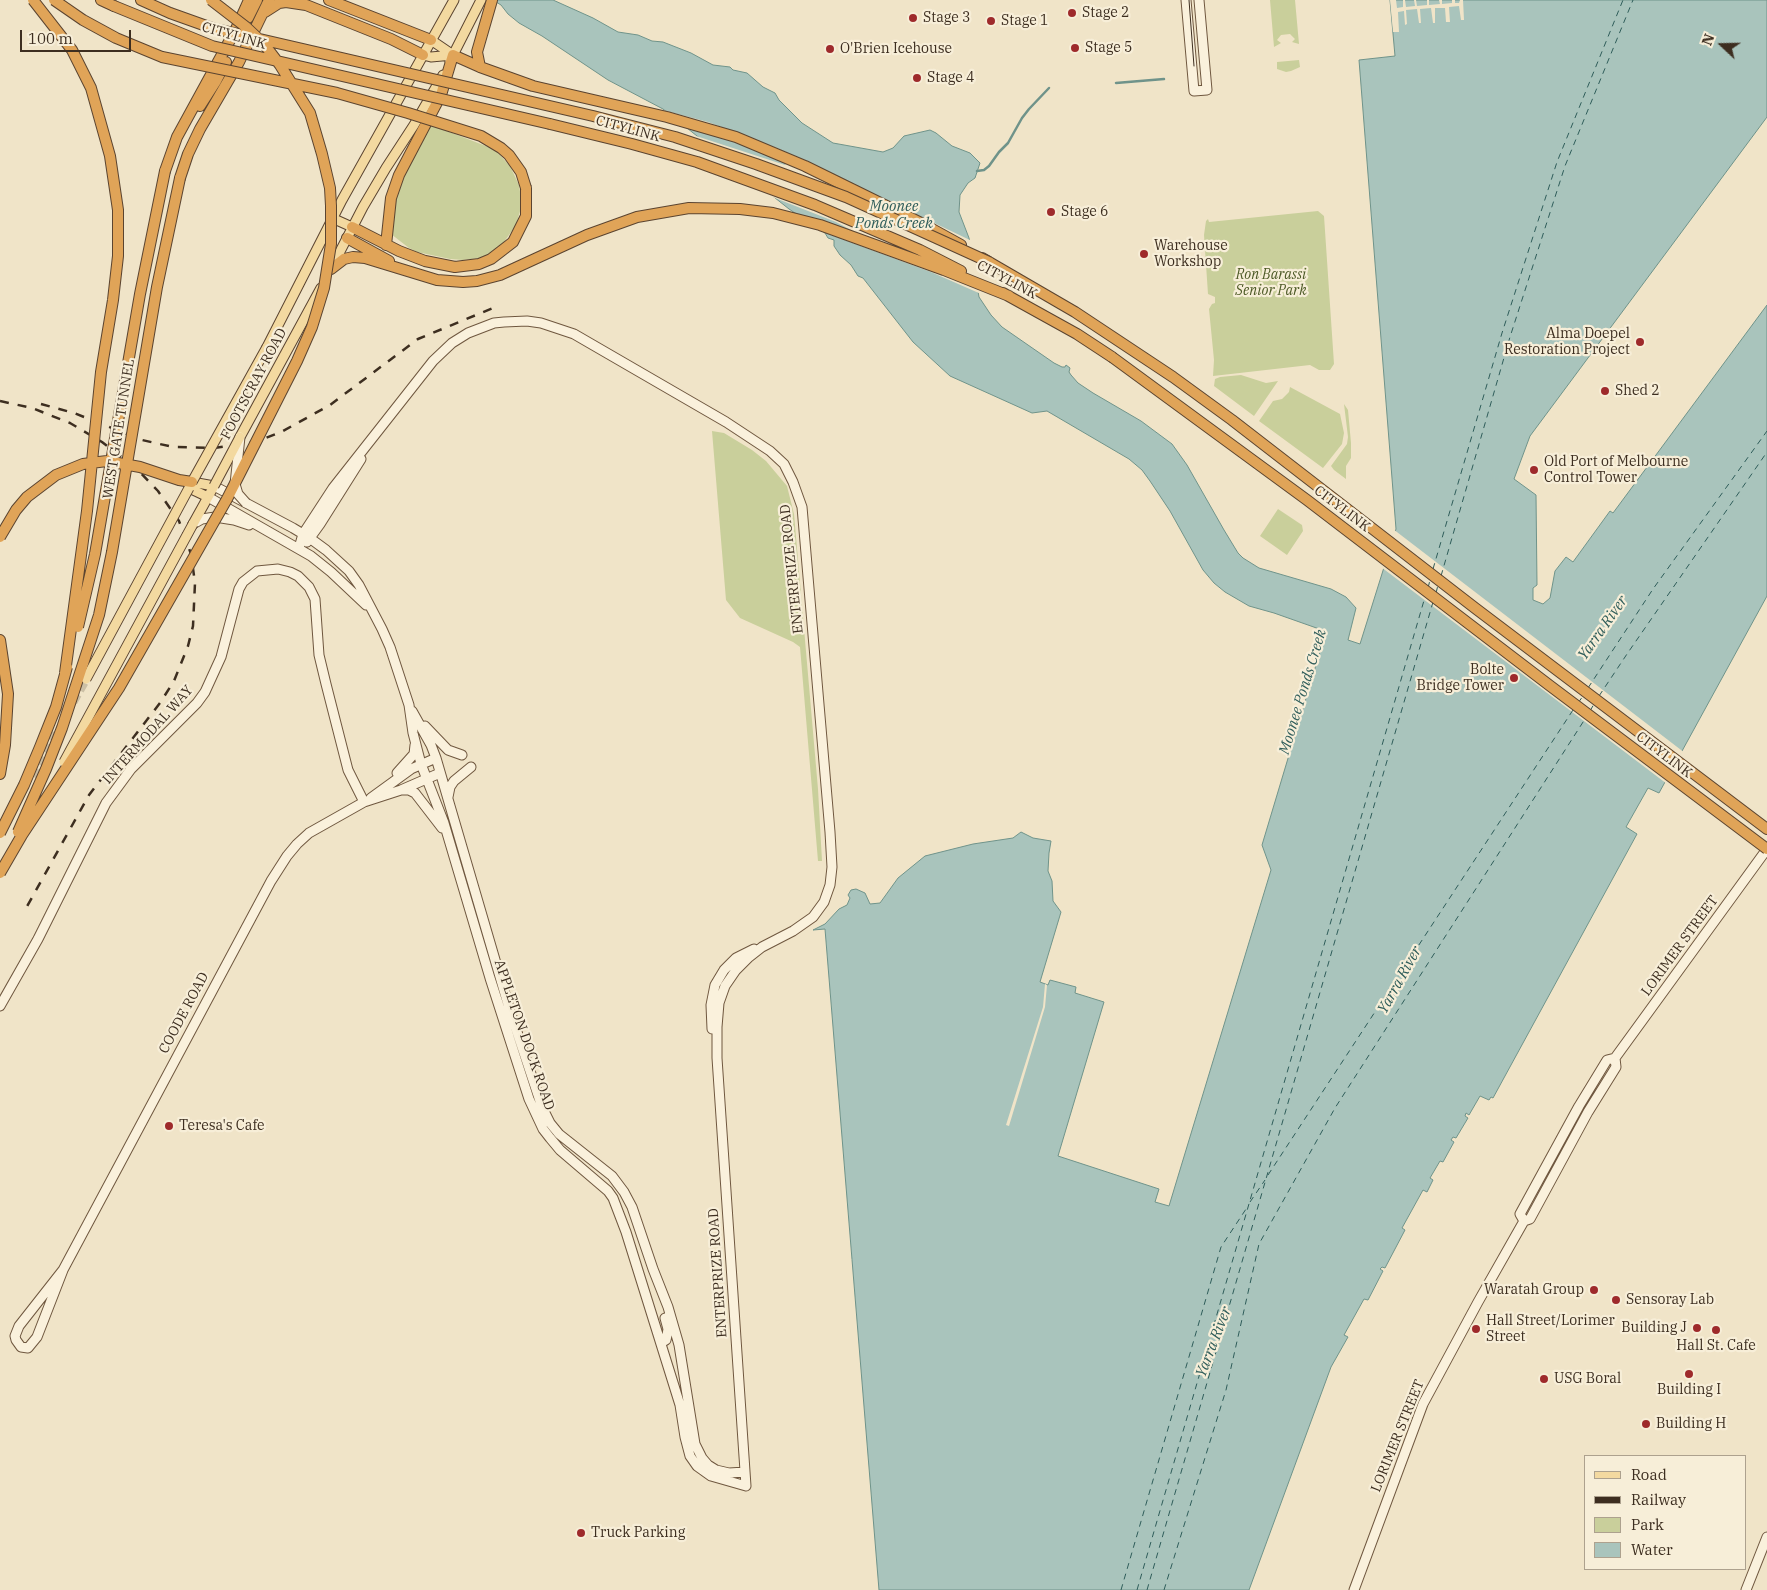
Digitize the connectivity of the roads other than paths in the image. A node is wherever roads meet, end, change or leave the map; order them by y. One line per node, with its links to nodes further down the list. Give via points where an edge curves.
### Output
1 (33, 0): 42 (highway, bridge, via 72,50 91,88 110,156 118,210 118,256 113,300 101,372 87,511)
2 (54, 0): 25 (highway, bridge, via 116,38 162,57 337,93 426,118 492,142 521,172 527,196 526,216 512,242 491,259 471,266 449,266 412,257)
3 (101, 0): 29 (highway, CITYLINK, bridge, via 212,46 697,162 862,225 920,250)
4 (141, 0): 26 (highway, CITYLINK, bridge, via 212,28 593,116 691,142 846,197)
5 (211, 0): 63 (highway, bridge, via 264,44 310,113 332,206 331,244 324,288 297,361 227,498 119,688)
6 (249, 0): 16 (highway, WEST GATE TUNNEL)
7 (257, 0): 16 (highway)
8 (270, 0): 15 (highway, WEST GATE TUNNEL)
9 (329, 0): 17 (highway)
10 (454, 0): 17 (main road, FOOTSCRAY ROAD)
11 (1186, 0): 12 (street, via 1193,88 1206,86)
12 (1199, 0)
13 (480, 1): 18 (main road, FOOTSCRAY ROAD)
14 (491, 4): 20 (highway, via 477,52)
15 (261, 17): 19 (highway, via 279,2 300,3 391,39); 62 (highway, WEST GATE TUNNEL, bridge, via 200,129 180,178 157,287 114,543 98,615 62,728 26,815)
16 (245, 18): 42 (highway, WEST GATE TUNNEL, bridge, via 177,137 165,171 95,554)
17 (431, 40): 18 (main road); 19 (main road, FOOTSCRAY ROAD)
18 (453, 55): 19 (main road); 20 (highway); 22 (main road, FOOTSCRAY ROAD, via 428,103); 25 (highway, via 441,95 399,175 387,219)
19 (422, 56): 21 (main road, FOOTSCRAY ROAD)
20 (480, 67): 26 (highway, bridge, via 534,86 706,127 774,152 921,223)
21 (332, 218): 22 (main road); 23 (main road, FOOTSCRAY ROAD)
22 (352, 227): 24 (main road, FOOTSCRAY ROAD); 25 (highway)
23 (327, 228): 24 (main road); 31 (main road, FOOTSCRAY ROAD, bridge, via 267,348)
24 (347, 238): 27 (main road, FOOTSCRAY ROAD); 28 (highway)
25 (386, 245)
26 (989, 262): 58 (highway, CITYLINK, via 1075,312 1188,388)
27 (331, 270): 28 (highway, via 344,259 356,258 371,259); 30 (main road, FOOTSCRAY ROAD, bridge)
28 (412, 273): 29 (highway, via 448,282 477,281 500,275 587,235 637,217 689,208 718,208 757,210 803,220)
29 (1009, 296): 61 (highway, CITYLINK, bridge, via 1077,334 1158,389)
30 (240, 437): 32 (main road, FOOTSCRAY ROAD, bridge); 34 (street, bridge, via 235,484)
31 (190, 485): 32 (main road, APPLETON DOCK ROAD); 33 (main road, APPLETON DOCK ROAD); 38 (highway, bridge, via 140,467 107,461 83,464 56,475 27,497); 43 (main road, FOOTSCRAY ROAD, bridge)
32 (214, 486): 33 (main road, FOOTSCRAY ROAD); 34 (street, APPLETON DOCK ROAD, bridge)
33 (208, 497): 35 (main road, FOOTSCRAY ROAD); 36 (street, APPLETON DOCK ROAD)
34 (246, 503): 37 (street, APPLETON DOCK ROAD)
35 (192, 524): 36 (street, bridge, via 215,517); 53 (main road, FOOTSCRAY ROAD, bridge)
36 (262, 529): 39 (street, APPLETON DOCK ROAD)
37 (307, 536): 39 (street, ENTERPRIZE ROAD); 40 (street, APPLETON DOCK ROAD, via 349,571); 68 (street, ENTERPRIZE ROAD, via 380,428 440,354 468,333 494,323 515,320 574,334 726,422 770,451 784,464 793,482 802,507 832,867 824,902 813,917 762,947 736,970 719,1003 717,1058)
38 (0, 537)
39 (299, 548): 40 (street, APPLETON DOCK ROAD, via 322,564)
40 (372, 611): 44 (street, APPLETON DOCK ROAD, via 390,647)
41 (0, 640): 51 (highway, via 8,694)
42 (65, 673): 59 (highway, WEST GATE TUNNEL, bridge, via 40,747)
43 (86, 679)
44 (410, 707): 45 (street, APPLETON DOCK ROAD); 46 (street, via 448,750); 47 (street, APPLETON DOCK ROAD)
45 (415, 740): 48 (street, APPLETON DOCK ROAD); 55 (street, via 414,754)
46 (462, 755)
47 (436, 758): 48 (street, COODE ROAD); 50 (street, APPLETON DOCK ROAD)
48 (421, 764): 52 (street, APPLETON DOCK ROAD); 55 (street, COODE ROAD)
49 (471, 767): 56 (street, via 454,781)
50 (440, 773): 52 (street, COODE ROAD); 56 (street, APPLETON DOCK ROAD)
51 (0, 774)
52 (427, 779): 54 (street, COODE ROAD); 60 (street, APPLETON DOCK ROAD)
53 (53, 782)
54 (401, 790): 57 (street, COODE ROAD); 60 (street, via 415,793)
55 (379, 791): 57 (street, COODE ROAD)
56 (449, 800): 65 (street, APPLETON DOCK ROAD, via 510,1011 542,1107 559,1134 612,1176 624,1192)
57 (365, 802): 64 (street, INTERMODAL WAY, via 348,770 326,684 314,599 309,586 290,572 278,569 257,571 238,589 221,657 206,692 131,769 106,803 38,940); 66 (street, COODE ROAD, via 309,833 292,850 271,881)
58 (1767, 829)
59 (0, 833)
60 (449, 839): 67 (street, APPLETON DOCK ROAD, via 528,1099 542,1129 560,1150 613,1198)
61 (1767, 849): 71 (street, LORIMER STREET, via 1615,1058 1607,1060 1583,1099 1520,1214 1524,1220 1426,1399)
62 (0, 865)
63 (0, 872)
64 (0, 1006)
65 (648, 1255): 67 (street, via 668,1329 666,1340); 68 (street, APPLETON DOCK ROAD, via 668,1307 678,1345 698,1452 716,1470)
66 (63, 1270): 66 (street, COODE ROAD, via 37,1337 28,1348 21,1347 15,1336 19,1326)
67 (661, 1343): 69 (street, APPLETON DOCK ROAD, via 693,1462 711,1476)
68 (745, 1472): 69 (street, ENTERPRIZE ROAD)
69 (746, 1486)
70 (1767, 1537): 72 (street)
71 (1354, 1590)
72 (1746, 1590)

